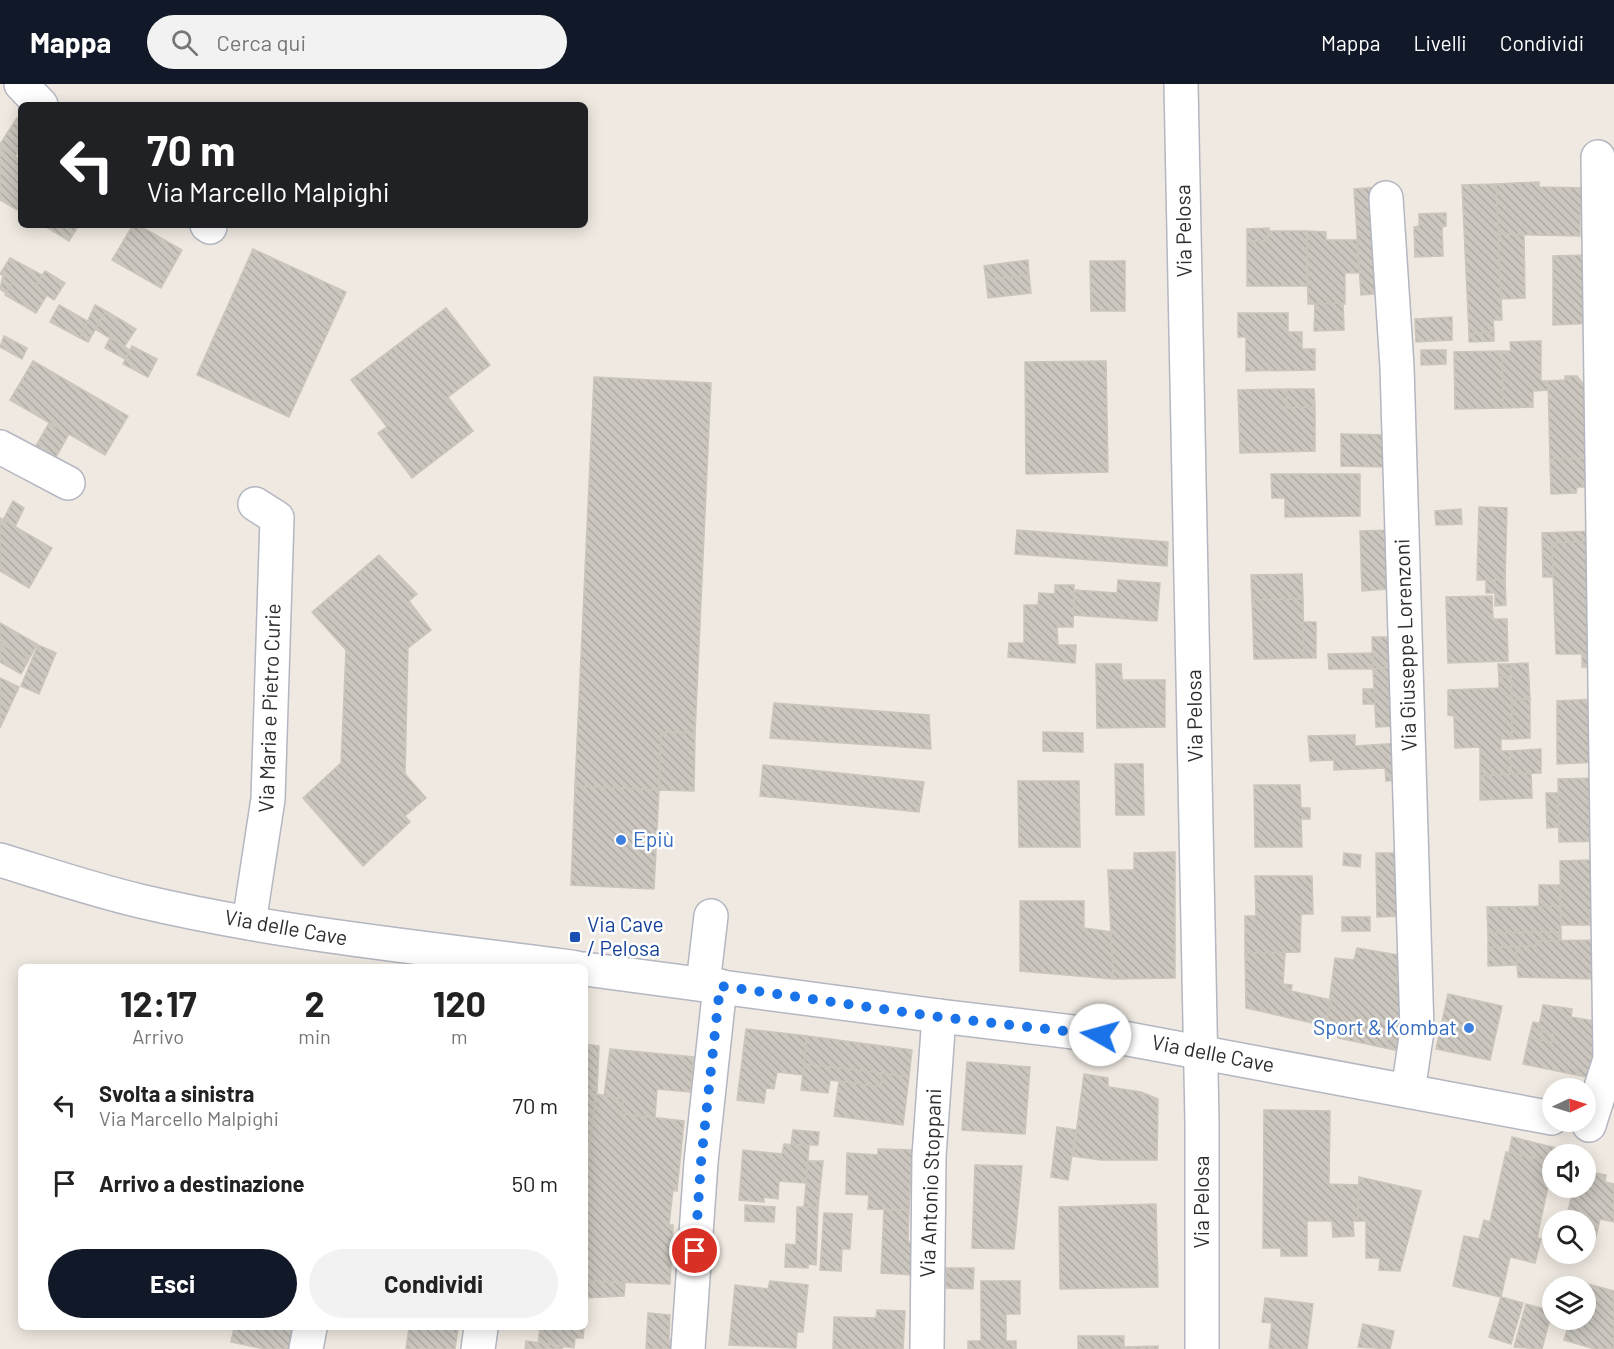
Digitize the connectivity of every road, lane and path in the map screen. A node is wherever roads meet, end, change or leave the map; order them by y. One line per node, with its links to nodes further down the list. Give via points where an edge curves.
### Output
1 (21, 84): 3 (street)
2 (1181, 84): 17 (street, Via Pelosa)
3 (38, 102)
4 (1598, 157): 19 (street, via 1610,1059)
5 (1386, 198): 18 (street, Via Giuseppe Lorenzoni, via 1398,378 1417,1031)
6 (0, 447): 7 (street)
7 (68, 483)
8 (255, 504): 11 (street, Via Maria e Pietro Curie, via 277,518 268,799)
9 (0, 860): 11 (street, Via delle Cave, via 139,901)
10 (711, 916): 15 (street)
11 (249, 923): 12 (street, Via delle Cave)
12 (382, 956): 13 (street, Via delle Cave)
13 (529, 964)
14 (588, 969): 15 (street, Via delle Cave)
15 (711, 985): 16 (street, Via delle Cave); 25 (street)
16 (939, 1017): 17 (street, Via delle Cave); 26 (street, Via Antonio Stoppani, via 929,1156)
17 (1199, 1050): 18 (street, Via delle Cave); 27 (street, Via Pelosa, via 1203,1122)
18 (1408, 1091): 20 (street, Via delle Cave)
19 (1596, 1108)
20 (1542, 1116)
21 (310, 1330): 23 (street)
22 (481, 1330): 24 (street)
23 (306, 1349)
24 (478, 1349)
25 (688, 1349)
26 (927, 1349)
27 (1202, 1349)

